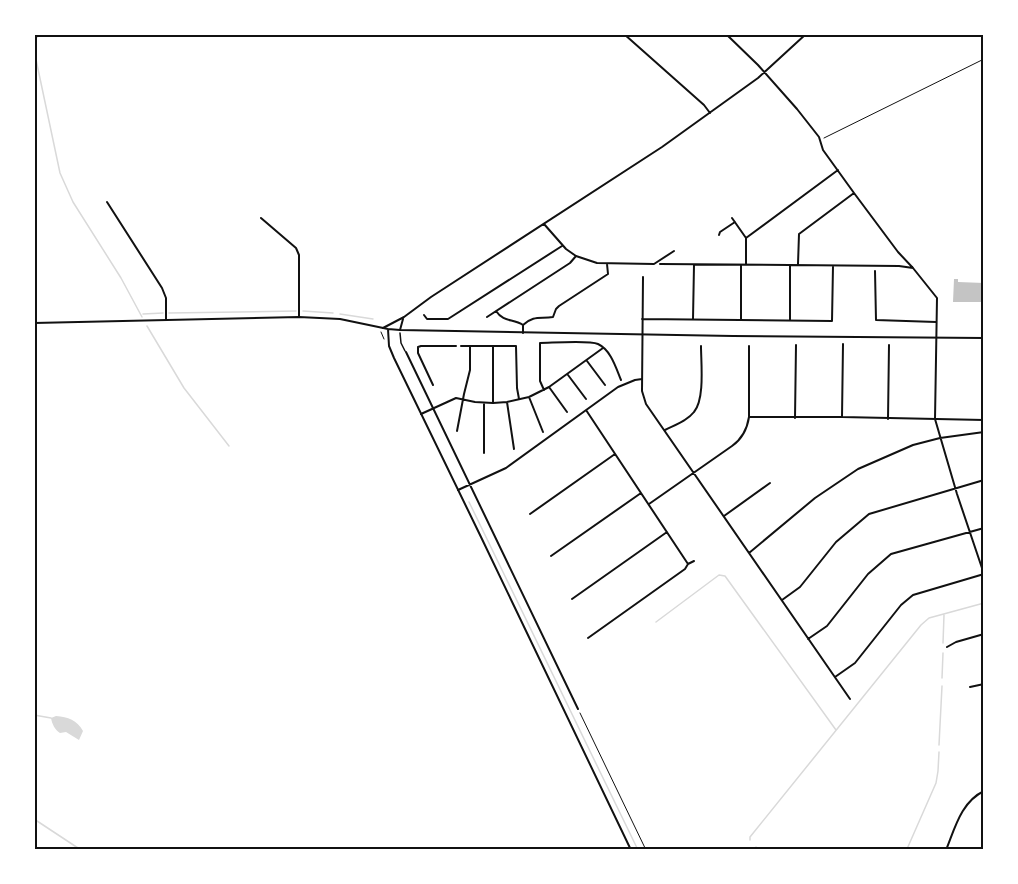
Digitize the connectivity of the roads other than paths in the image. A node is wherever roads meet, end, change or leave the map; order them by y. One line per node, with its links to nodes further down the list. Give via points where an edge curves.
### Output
1 (624, 34): 5 (street)
2 (726, 34): 4 (street)
3 (806, 34): 4 (street)
4 (765, 72): 5 (street); 6 (street, via 820,139)
5 (710, 113): 12 (street)
6 (838, 170): 7 (street); 14 (street)
7 (854, 193): 24 (street, via 799,234); 26 (street)
8 (107, 202): 35 (street, via 162,288)
9 (261, 218): 31 (street, via 296,248)
10 (732, 218): 11 (street)
11 (735, 222): 13 (street); 14 (street)
12 (544, 224): 15 (street); 32 (street)
13 (718, 235)
14 (746, 238): 23 (street)
15 (562, 246): 17 (street); 30 (street, via 448,319 427,319)
16 (674, 251): 18 (street, via 654,264)
17 (576, 256): 18 (street); 29 (street)
18 (607, 264): 41 (street, via 608,274 558,307 553,317 534,317)
19 (660, 264): 20 (street)
20 (694, 265): 22 (street); 36 (street)
21 (790, 265): 23 (street); 24 (street); 38 (street)
22 (741, 266): 23 (street); 37 (street)
23 (746, 266)
24 (798, 266): 25 (street)
25 (833, 266): 26 (street); 38 (street, via 832,321)
26 (913, 268): 39 (street, via 936,298)
27 (875, 271): 39 (street, via 876,320)
28 (643, 277): 34 (street)
29 (496, 312): 33 (street); 41 (street, via 503,319)
30 (424, 315)
31 (299, 316): 35 (street); 42 (street)
32 (404, 317): 42 (street); 44 (street)
33 (487, 317)
34 (642, 319): 36 (street); 46 (street)
35 (166, 320): 40 (street)
36 (693, 320): 37 (street)
37 (741, 320): 38 (street)
38 (790, 320)
39 (936, 322): 47 (street)
40 (34, 323)
41 (523, 325): 45 (street)
42 (383, 328): 43 (street)
43 (388, 329): 44 (street); 79 (street, via 391,351)
44 (400, 332): 45 (street); 60 (street)
45 (523, 333): 46 (street)
46 (642, 335): 47 (street); 63 (street)
47 (936, 338): 48 (street); 84 (street)
48 (984, 338)
49 (843, 344): 81 (street)
50 (796, 345): 82 (street)
51 (889, 345): 83 (street)
52 (456, 346): 65 (street, via 417,349)
53 (461, 346): 54 (street)
54 (470, 346): 55 (street); 72 (street, via 470,370)
55 (493, 346): 70 (street, via 516,346); 75 (street)
56 (701, 346): 86 (street, via 699,403 689,417)
57 (749, 346): 80 (street)
58 (982, 346): 85 (street)
59 (603, 348): 61 (street); 64 (street); 68 (street, via 590,343 540,343 540,381)
60 (406, 352): 76 (street)
61 (586, 360): 62 (street); 66 (street)
62 (567, 374): 67 (street); 71 (street)
63 (642, 378): 77 (street, via 618,387); 86 (street, via 646,404)
64 (621, 380)
65 (433, 385)
66 (605, 386)
67 (549, 387): 68 (street); 78 (street)
68 (544, 390): 69 (street)
69 (529, 397): 70 (street); 88 (street)
70 (519, 399): 73 (street)
71 (586, 399)
72 (462, 400): 74 (street); 76 (street, via 452,399); 87 (street)
73 (507, 402): 75 (street); 91 (street)
74 (484, 403): 75 (street); 92 (street)
75 (493, 403)
76 (433, 408): 79 (street); 97 (street)
77 (586, 410): 93 (street); 97 (street, via 506,468)
78 (567, 412)
79 (421, 414): 99 (street)
80 (749, 417): 82 (street); 94 (street, via 738,442)
81 (842, 417): 82 (street); 83 (street)
82 (795, 418)
83 (888, 419): 84 (street)
84 (935, 419): 85 (street); 90 (street)
85 (982, 420)
86 (665, 430): 94 (street)
87 (457, 431)
88 (543, 432)
89 (984, 432): 90 (street)
90 (940, 438): 98 (street); 107 (street, via 913,445 858,469 815,498)
91 (514, 449)
92 (484, 453)
93 (615, 454): 100 (street); 102 (street)
94 (694, 473): 101 (street); 103 (street)
95 (984, 480): 98 (street)
96 (770, 483): 103 (street)
97 (470, 485): 99 (street); 122 (street)
98 (956, 489): 106 (street); 113 (street, via 869,514 837,542 800,587)
99 (458, 490): 124 (street)
100 (641, 493): 101 (street); 108 (street)
101 (649, 504): 105 (street)
102 (530, 514)
103 (724, 516): 107 (street)
104 (984, 528): 106 (street)
105 (667, 532): 110 (street); 112 (street)
106 (970, 532): 111 (street); 116 (street, via 891,554 868,574 827,626)
107 (749, 553): 113 (street)
108 (551, 556)
109 (693, 561): 110 (street)
110 (688, 564): 115 (street)
111 (984, 574): 118 (street, via 913,595 855,663)
112 (572, 599)
113 (782, 600): 116 (street)
114 (984, 634): 117 (street)
115 (588, 638)
116 (808, 639): 118 (street)
117 (947, 647)
118 (835, 677): 121 (street)
119 (984, 684): 120 (street)
120 (970, 687)
121 (850, 699)
122 (578, 709)
123 (984, 791): 127 (street, via 965,806)
124 (631, 849)
125 (745, 849): 126 (street)
126 (751, 849)
127 (946, 849)

